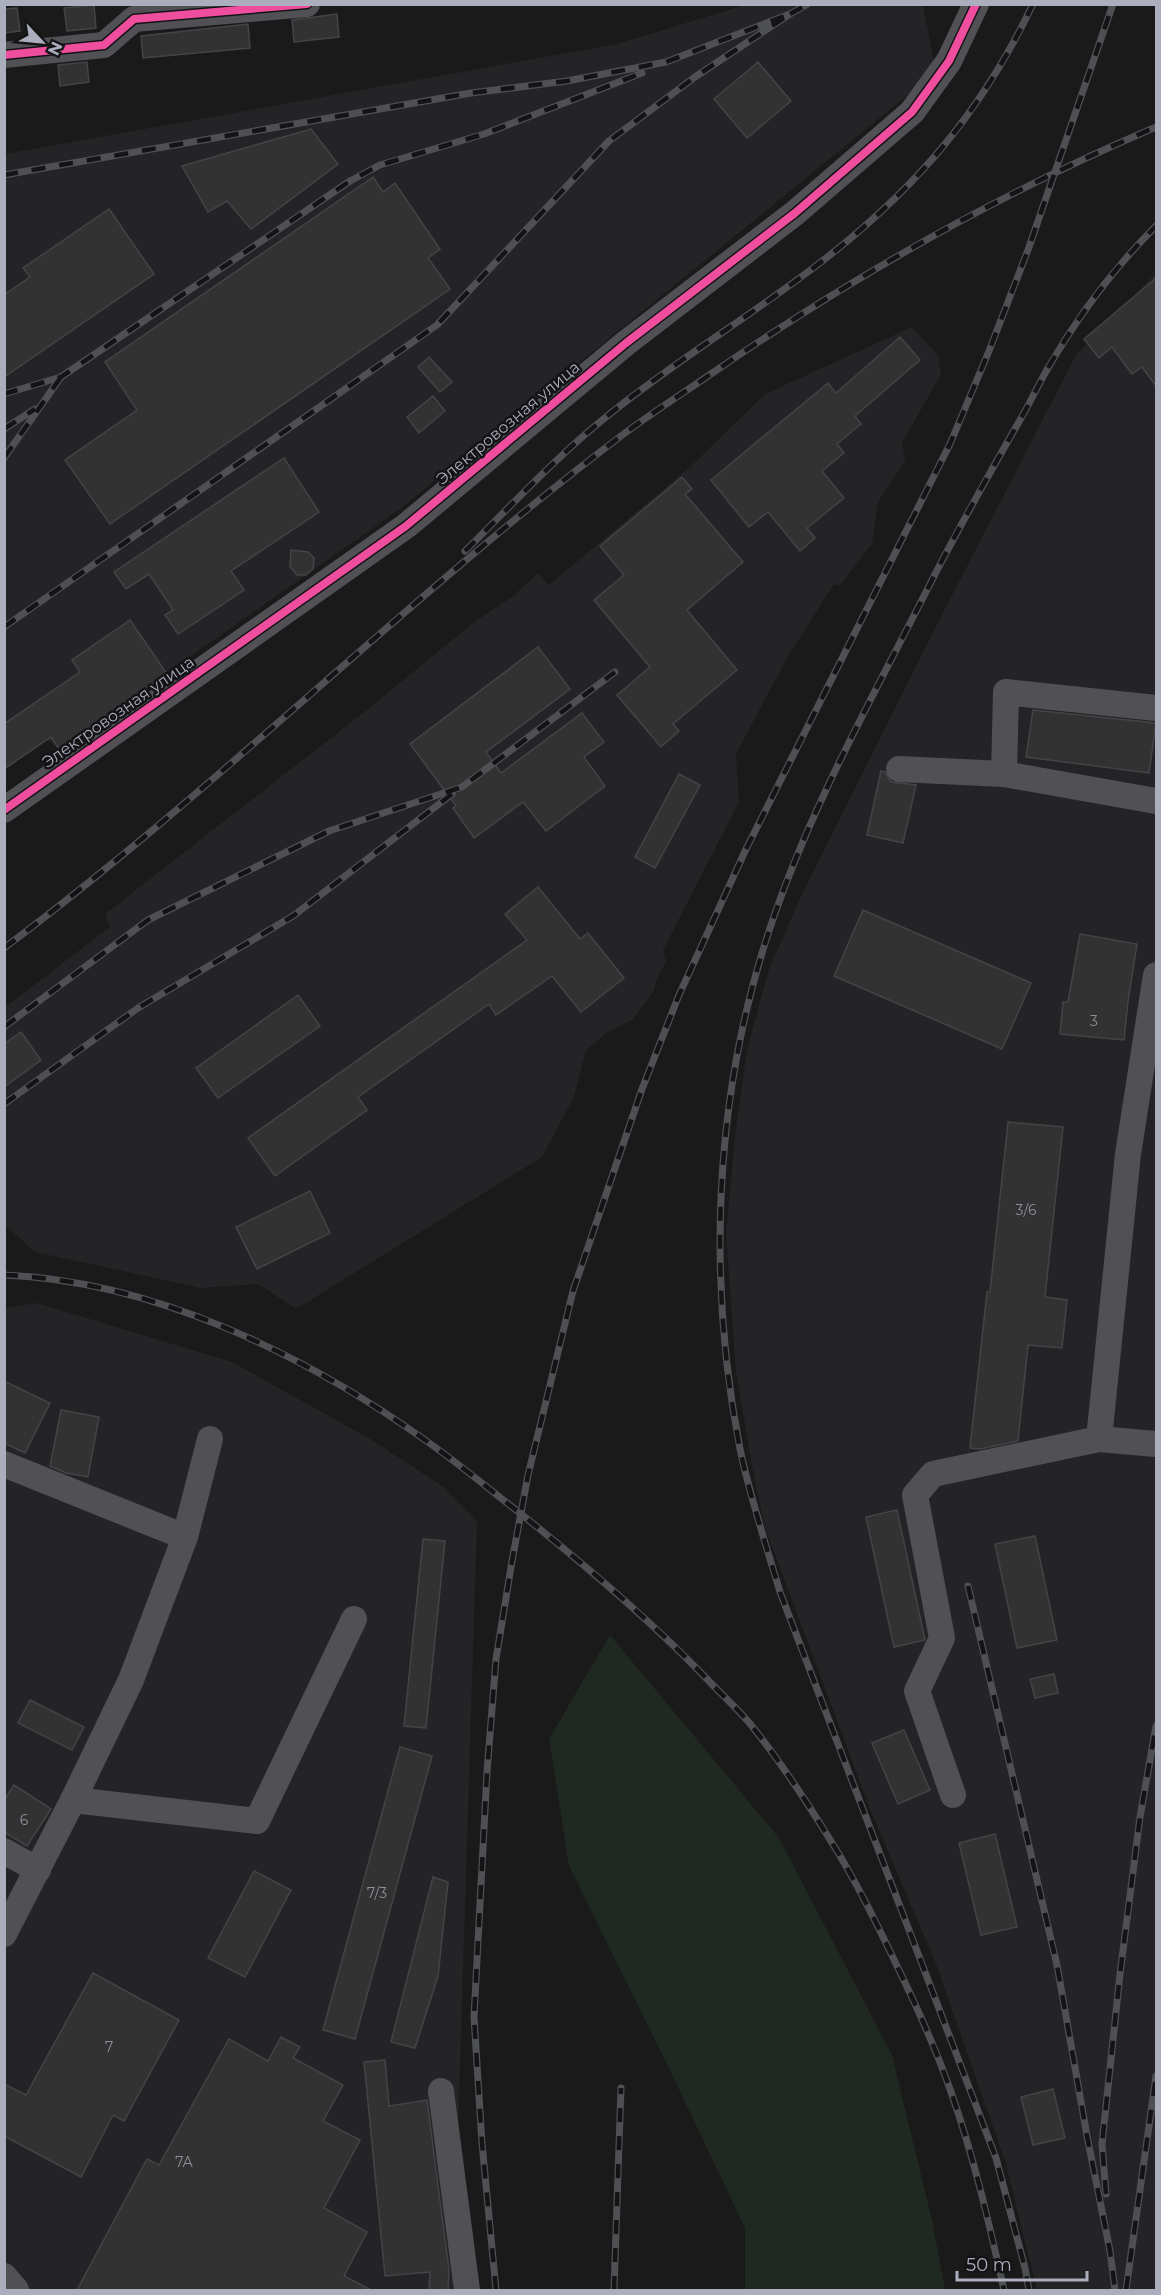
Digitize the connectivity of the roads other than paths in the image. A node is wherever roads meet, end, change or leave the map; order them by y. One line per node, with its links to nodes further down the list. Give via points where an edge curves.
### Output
1 (307, 4): 3 (street, via 134,20 104,45)
2 (976, 4): 8 (street, Электровозная улица, via 949,61 912,112 795,213 626,343 406,525)
3 (4, 55)
4 (1156, 708): 6 (street, via 1006,692)
5 (899, 769): 6 (street)
6 (1004, 774): 7 (street)
7 (1156, 801)
8 (4, 810)
9 (1156, 975): 11 (street, via 1128,1154)
10 (210, 1439): 14 (street)
11 (1099, 1439): 12 (street); 16 (street, via 933,1473 915,1495 942,1638 917,1691)
12 (1156, 1444)
13 (4, 1464): 14 (street)
14 (184, 1537): 17 (street, via 131,1680)
15 (354, 1619): 17 (street, via 257,1821)
16 (952, 1795)
17 (73, 1800): 19 (street)
18 (4, 1851): 19 (street)
19 (38, 1870): 20 (street)
20 (4, 1934)
21 (441, 2091): 24 (street)
22 (4, 2277): 23 (street)
23 (16, 2290)
24 (466, 2290)

